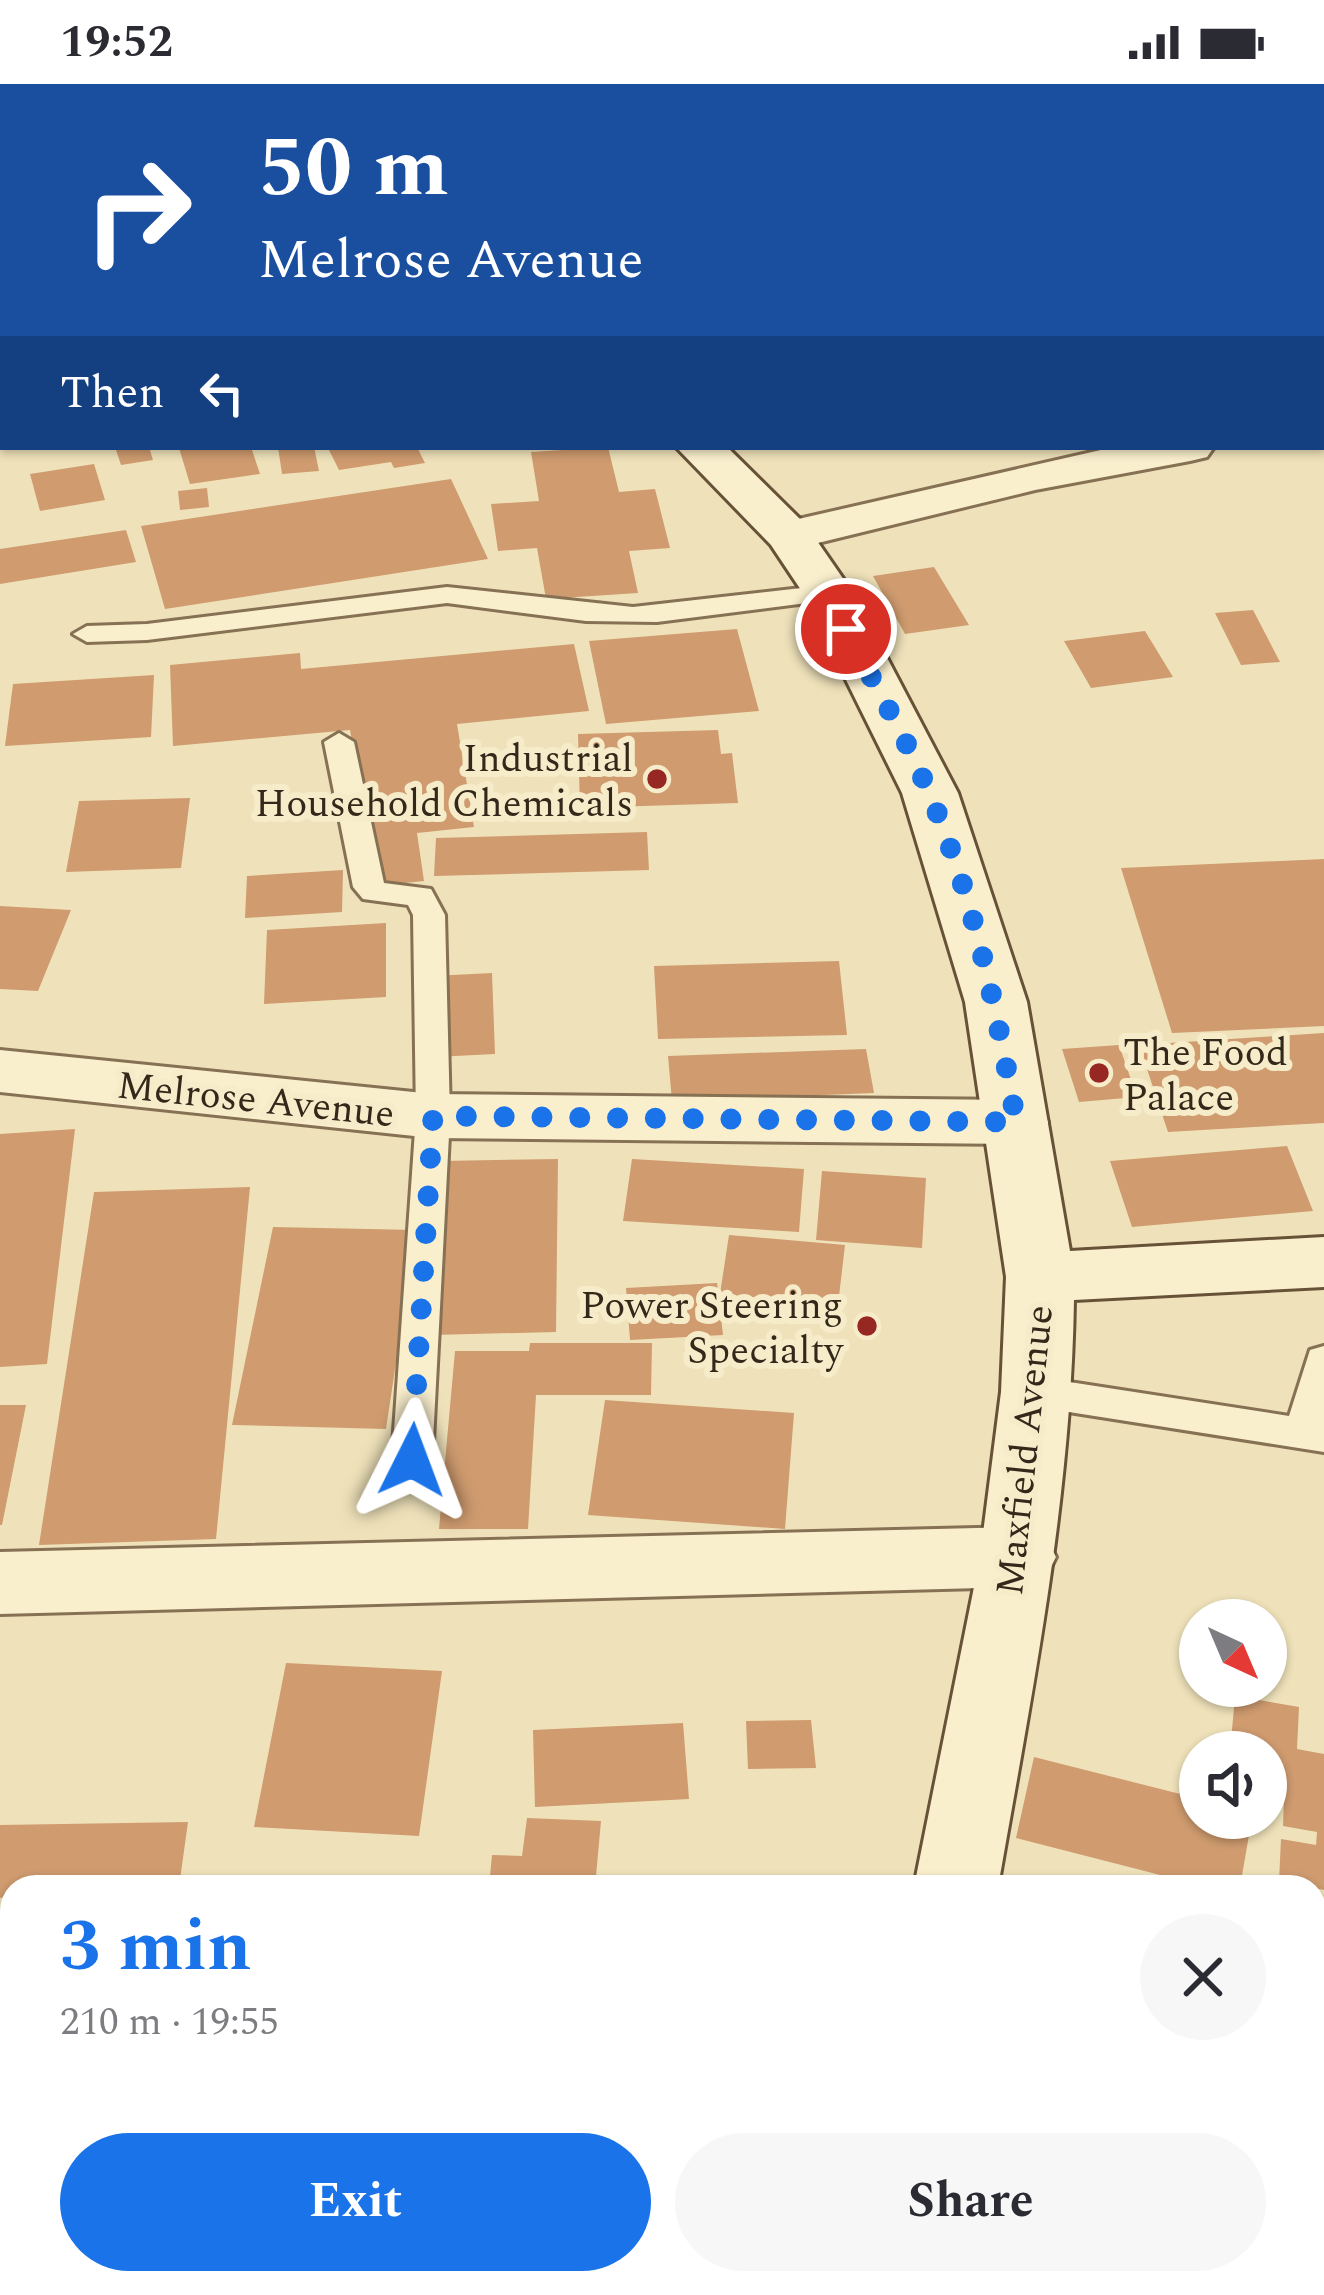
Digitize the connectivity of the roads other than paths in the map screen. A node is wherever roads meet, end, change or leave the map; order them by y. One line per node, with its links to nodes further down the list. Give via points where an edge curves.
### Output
1 (703, 450): 3 (street, Maxfield Avenue)
2 (1174, 450): 3 (street)
3 (789, 535): 4 (street, Maxfield Avenue)
4 (828, 593): 5 (lane, via 633,616 447,595); 9 (street, Maxfield Avenue, via 929,793 996,1002)
5 (87, 634)
6 (338, 742): 8 (lane, via 369,887 428,904)
7 (0, 1071): 8 (street, Melrose Avenue)
8 (433, 1116): 9 (street, Melrose Avenue); 15 (lane)
9 (1016, 1122): 11 (street, Maxfield Avenue)
10 (1324, 1262): 11 (street)
11 (1040, 1277): 13 (street, Maxfield Avenue)
12 (1324, 1360): 14 (lane)
13 (1037, 1392): 14 (lane); 16 (street, Maxfield Avenue)
14 (1314, 1435)
15 (412, 1460)
16 (1018, 1557): 17 (street); 18 (street, Maxfield Avenue)
17 (0, 1583)
18 (958, 1875)

